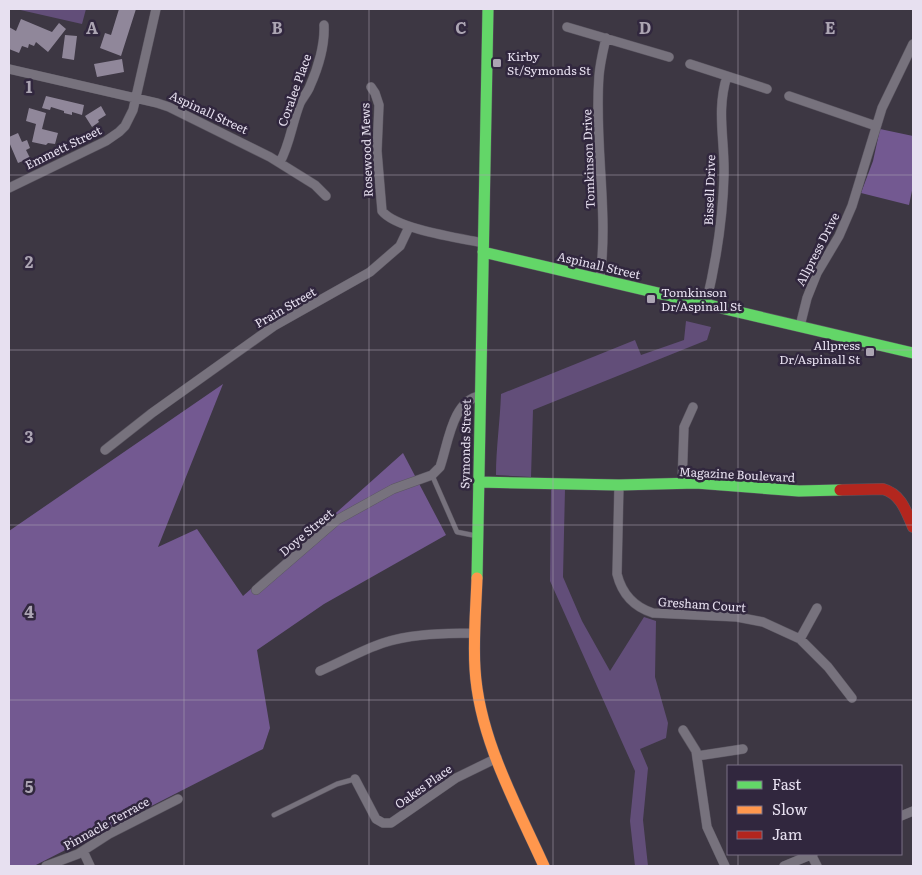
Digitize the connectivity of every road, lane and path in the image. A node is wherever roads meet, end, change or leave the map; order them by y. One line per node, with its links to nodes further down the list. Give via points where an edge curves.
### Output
1 (156, 9): 14 (street, Emmett Street)
2 (488, 9): 20 (street, Symonds Street)
3 (324, 25): 16 (street, Coralee Place, via 324,41 312,83 300,102)
4 (567, 27): 5 (street)
5 (606, 38): 7 (street); 21 (street, Tomkinson Drive, via 598,92 604,228)
6 (913, 44): 15 (street, Allpress Drive)
7 (669, 56)
8 (690, 64): 10 (street)
9 (9, 69): 14 (street, Aspinall Street)
10 (727, 76): 12 (street); 22 (street, Bissell Drive, via 721,99 724,172 720,228)
11 (371, 87): 19 (street, Rosewood Mews, via 378,105 377,151 382,211 391,220)
12 (767, 89)
13 (790, 96): 15 (street)
14 (136, 98): 16 (street, Aspinall Street, via 180,112); 17 (street, Emmett Street, via 130,118 112,137)
15 (876, 126): 23 (street, Allpress Drive, via 852,206 839,236 816,273)
16 (280, 162): 18 (street, Aspinall Street)
17 (9, 188)
18 (326, 196)
19 (409, 226): 20 (street); 27 (street, Prain Street, via 400,246 370,272 274,326)
20 (483, 248): 21 (street, Aspinall Street); 25 (street, Symonds Street)
21 (600, 279): 22 (street, Aspinall Street)
22 (706, 304): 23 (street, Aspinall Street)
23 (800, 326): 24 (street, Aspinall Street)
24 (913, 353)
25 (480, 396): 28 (street, via 468,399 460,409 440,468); 29 (street, Symonds Street)
26 (693, 406): 30 (street, via 684,427)
27 (105, 450)
28 (432, 475): 33 (lane, via 457,532); 34 (street, Doye Street, via 392,489 337,520)
29 (478, 482): 31 (street, Magazine Boulevard); 33 (street, Symonds Street)
30 (682, 484): 31 (street, Magazine Boulevard); 32 (street, Magazine Boulevard, via 798,491 887,490 901,500)
31 (619, 485): 37 (street, Gresham Court, via 617,574 631,600 654,613 737,617 763,622)
32 (913, 528)
33 (477, 536): 36 (street, Symonds Street)
34 (256, 590)
35 (817, 608): 37 (street)
36 (475, 633): 38 (street, via 408,637 382,643); 43 (street, Symonds Street, via 479,701)
37 (800, 639): 39 (street, Gresham Court)
38 (320, 671)
39 (852, 698)
40 (683, 730): 42 (street)
41 (743, 749): 42 (street)
42 (697, 756): 53 (street, via 707,827)
43 (497, 758): 44 (street, Oakes Place, via 464,773 387,824 376,819); 52 (street, Symonds Street)
44 (355, 780): 46 (lane, via 337,784)
45 (178, 799): 47 (street, Pinnacle Terrace)
46 (274, 815)
47 (83, 850): 49 (street, Pinnacle Terrace); 51 (street)
48 (810, 855): 54 (street)
49 (71, 862): 50 (street, Pinnacle Terrace)
50 (46, 866)
51 (90, 866)
52 (544, 866)
53 (725, 866)
54 (784, 866)

